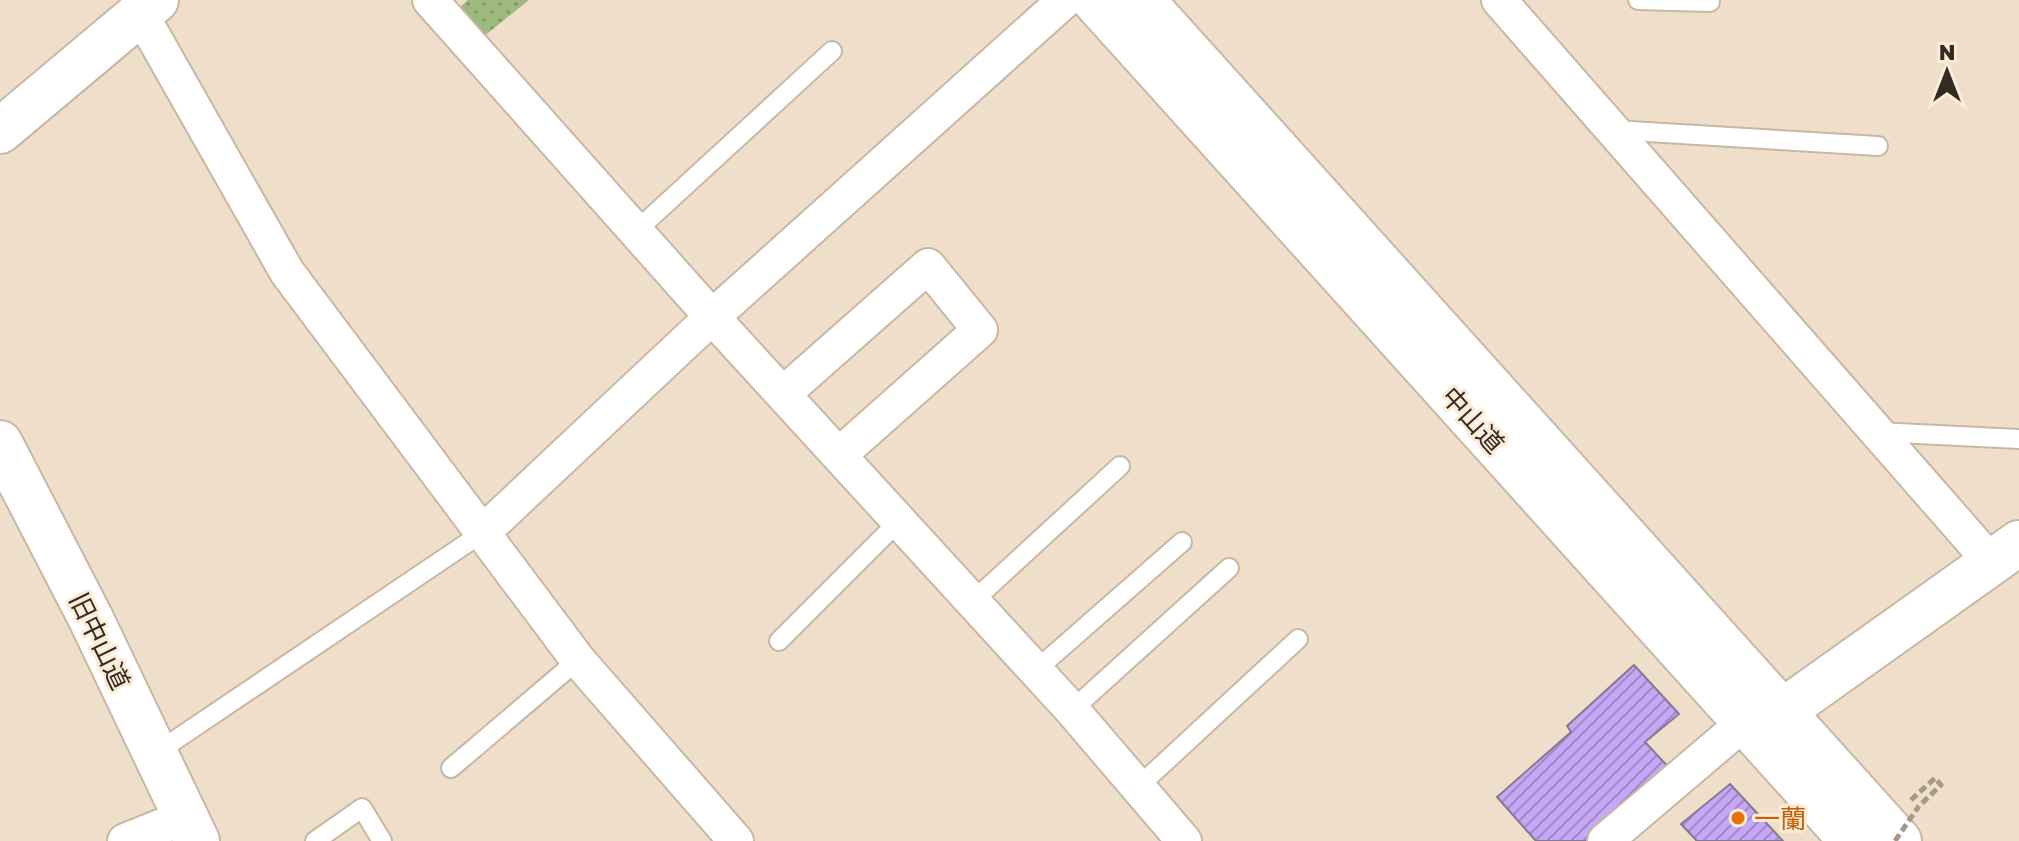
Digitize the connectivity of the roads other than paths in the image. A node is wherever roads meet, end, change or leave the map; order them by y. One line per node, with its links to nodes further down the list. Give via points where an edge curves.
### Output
1 (430, 0): 13 (street)
2 (1065, 0): 14 (street)
3 (1094, 0): 32 (main road, 中山道)
4 (1142, 0): 32 (main road, 中山道)
5 (1499, 0): 10 (street)
6 (1638, 0): 7 (lane)
7 (1710, 2)
8 (148, 7): 11 (main road); 22 (street, via 287,272)
9 (832, 51): 13 (lane)
10 (1613, 130): 12 (lane); 16 (street)
11 (0, 131)
12 (1878, 146)
13 (636, 231): 14 (street)
14 (712, 317): 15 (street); 22 (street)
15 (783, 394): 19 (street); 19 (street, via 928,266 980,330)
16 (1876, 431): 17 (lane); 24 (street)
17 (2019, 439)
18 (0, 443): 33 (main road, 旧中山道)
19 (839, 455): 21 (street)
20 (1120, 466): 26 (lane)
21 (899, 521): 26 (street); 28 (lane)
22 (482, 533): 29 (street); 33 (lane)
23 (1182, 542): 30 (lane)
24 (2005, 552): 32 (main road)
25 (1229, 568): 31 (lane)
26 (973, 601): 30 (street)
27 (1298, 639): 35 (lane)
28 (779, 641)
29 (578, 660): 34 (lane); 41 (street)
30 (1036, 670): 31 (street)
31 (1072, 710): 35 (street)
32 (1764, 716): 36 (main road, 中山道); 43 (street); 44 (main road, 中山道)
33 (155, 754): 37 (main road, 旧中山道)
34 (451, 768)
35 (1138, 787): 42 (street)
36 (1906, 822)
37 (191, 829): 38 (street)
38 (125, 841)
39 (315, 841): 40 (lane, via 362,808)
40 (382, 841)
41 (736, 841)
42 (1184, 841)
43 (1605, 841)
44 (1852, 841)

